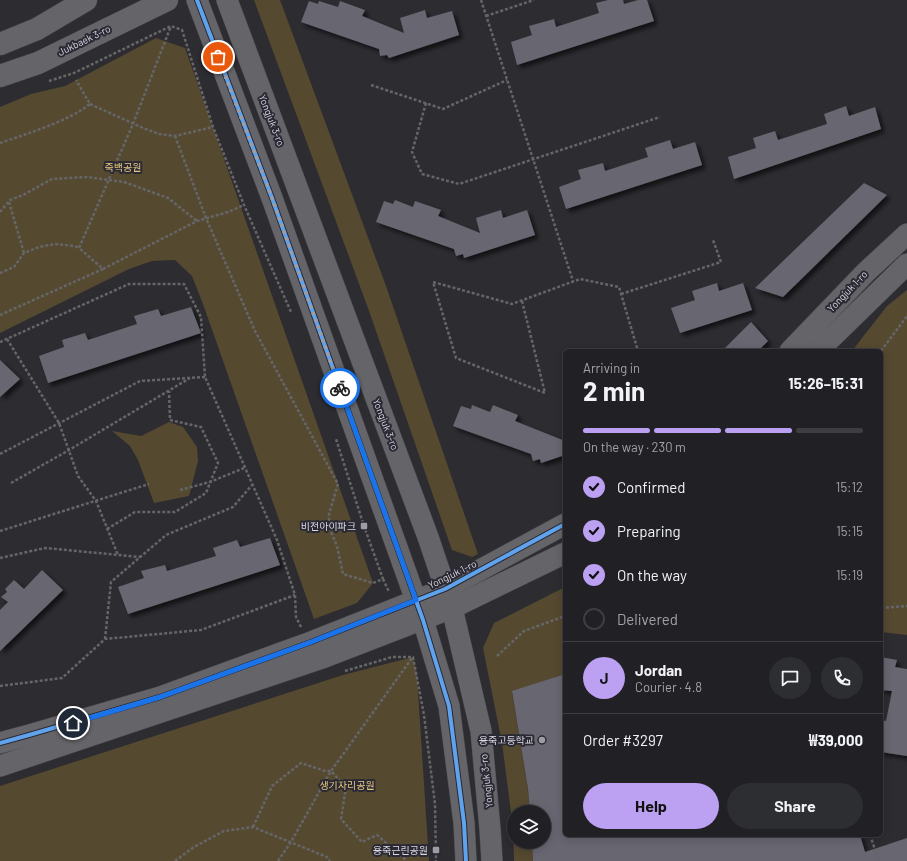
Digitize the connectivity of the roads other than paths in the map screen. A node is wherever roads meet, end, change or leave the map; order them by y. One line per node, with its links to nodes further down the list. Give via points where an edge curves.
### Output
1 (86, 0): 5 (main road, via 37,29)
2 (167, 0): 6 (main road, Jukbaek 3-ro, via 38,63)
3 (196, 0): 14 (street, via 272,198)
4 (227, 0): 13 (street, Yongjuk 3-ro)
5 (0, 44)
6 (0, 76)
7 (907, 234): 9 (street, Yongjuk 1-ro, via 866,272)
8 (907, 264): 10 (street)
9 (792, 349)
10 (820, 349)
11 (563, 525): 13 (street, Yongjuk 1-ro)
12 (563, 554): 15 (street)
13 (445, 588): 14 (street, Yongjuk 1-ro); 15 (street, Yongjuk 3-ro)
14 (416, 600): 16 (street); 17 (street, Yongjuk 1-ro, via 311,642 160,697 29,736)
15 (452, 608): 16 (street); 20 (street, Yongjuk 3-ro, via 480,731)
16 (423, 620): 18 (street, via 326,657); 19 (street, via 449,706 464,823)
17 (0, 742)
18 (0, 766)
19 (466, 861)
20 (492, 861)

